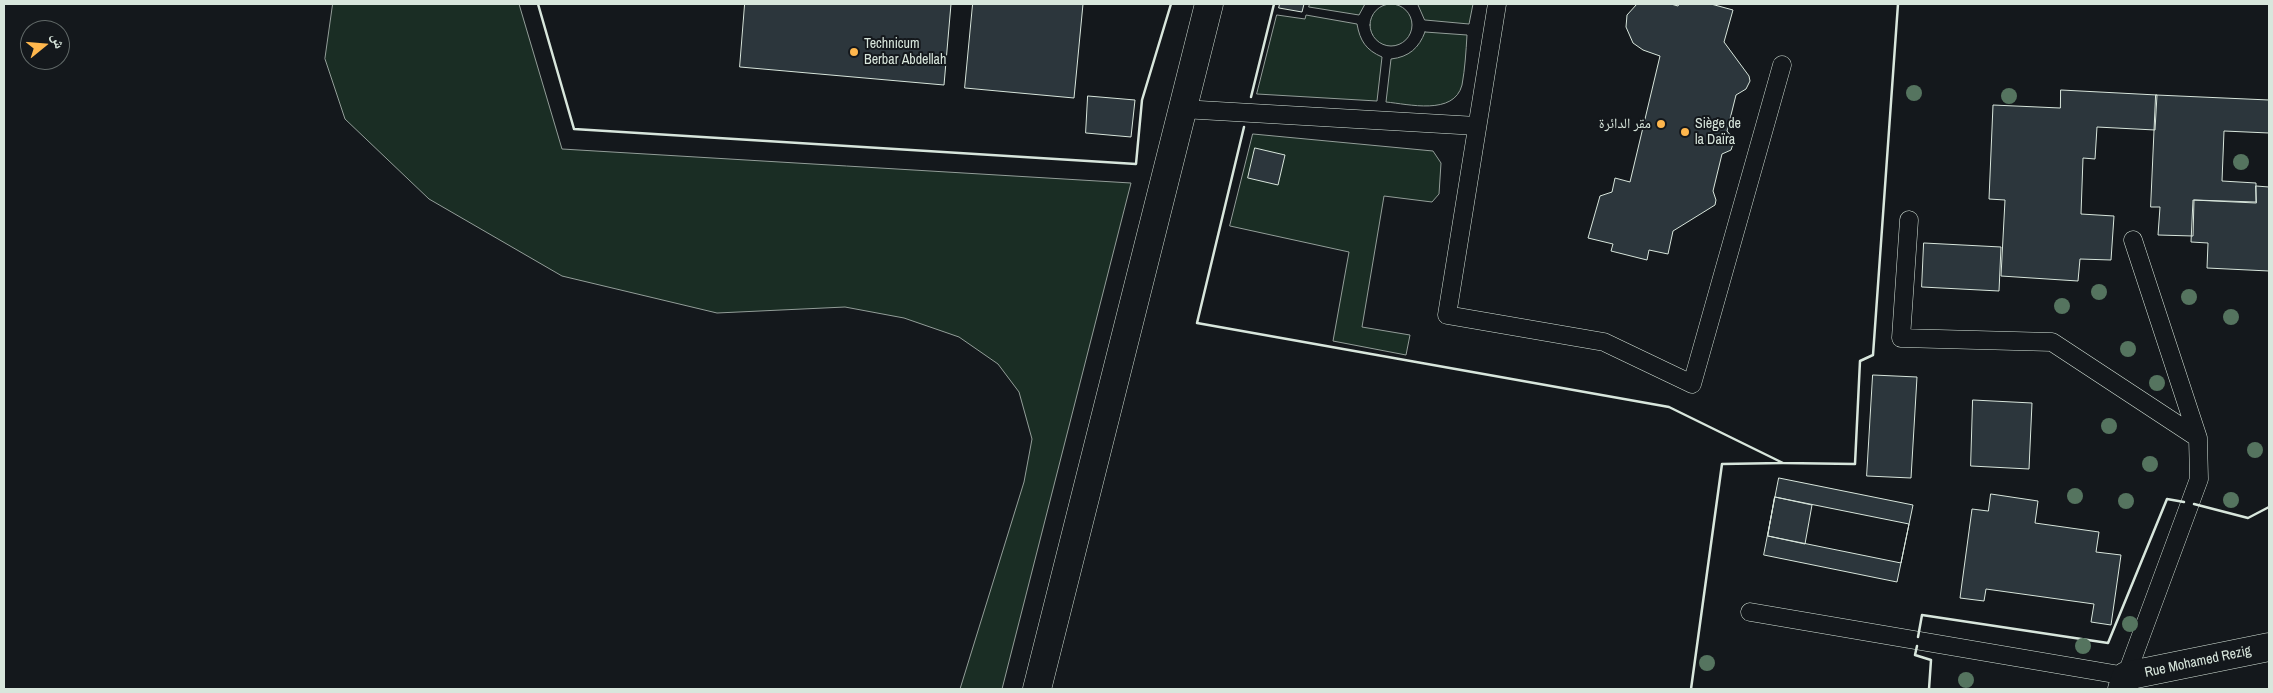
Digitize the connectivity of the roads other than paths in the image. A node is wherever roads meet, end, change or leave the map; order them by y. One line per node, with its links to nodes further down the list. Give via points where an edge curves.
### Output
1 (1209, 4): 4 (street)
2 (1497, 4): 5 (lane)
3 (1782, 65): 5 (lane, via 1692,384 1604,342 1447,315)
4 (1182, 109): 5 (lane); 12 (street)
5 (1477, 126)
6 (1909, 220): 8 (lane, via 1901,338 2052,342)
7 (2133, 240): 8 (lane)
8 (2198, 438): 11 (lane, via 2199,479)
9 (1750, 612): 11 (lane)
10 (2269, 647): 11 (street, Rue Mohamed Rezig)
11 (2124, 683)
12 (1037, 689)

